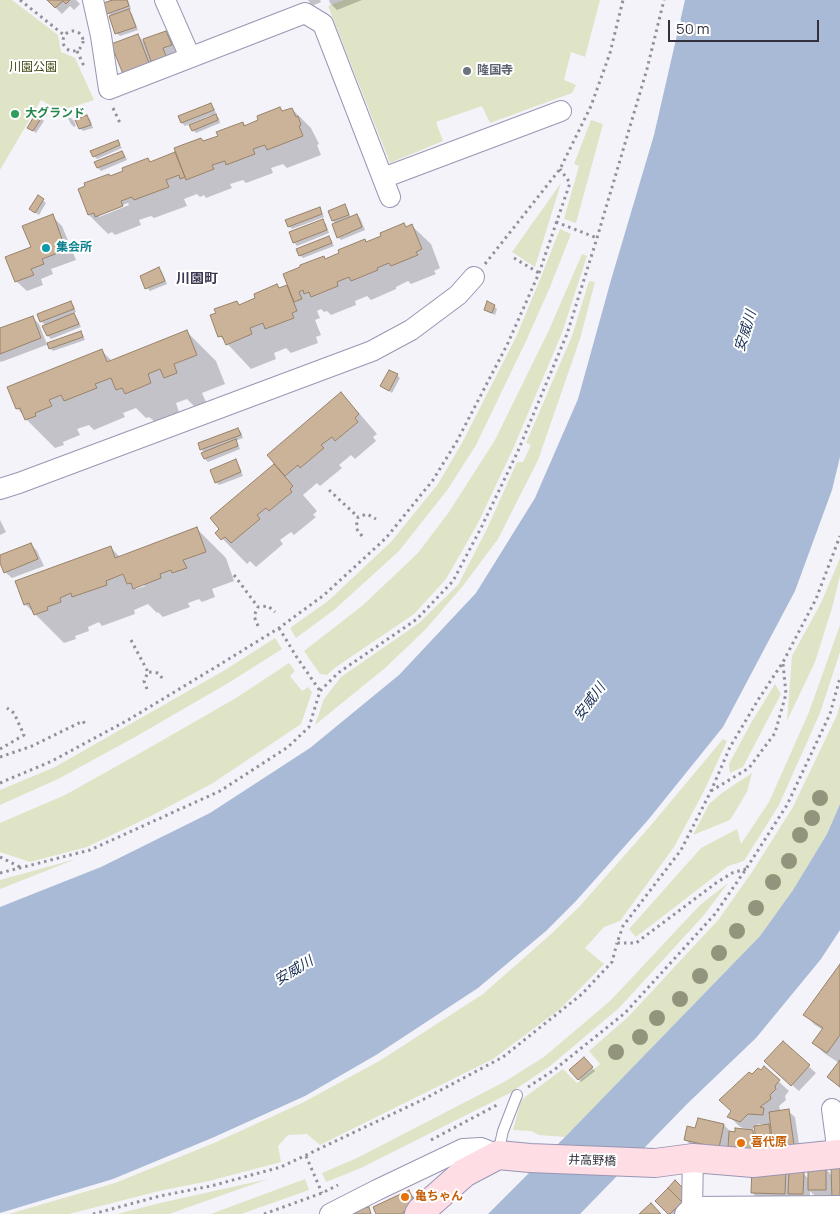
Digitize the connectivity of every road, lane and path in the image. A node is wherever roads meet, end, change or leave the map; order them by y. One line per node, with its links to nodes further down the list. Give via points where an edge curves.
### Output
1 (20, 0): 6 (path)
2 (93, 0): 7 (street, via 109,89)
3 (165, 0): 7 (street)
4 (624, 0): 9 (path, via 592,106)
5 (664, 0): 13 (path, via 647,70)
6 (64, 35): 6 (path, via 70,31 78,32 83,38 83,45 77,51 68,51 62,44)
7 (190, 57): 10 (street, via 305,13 323,24)
8 (561, 111): 10 (street)
9 (560, 169): 12 (path, via 570,183); 16 (path)
10 (383, 178): 11 (street)
11 (390, 197)
12 (556, 222): 13 (path); 15 (path)
13 (597, 238): 34 (path, via 567,334 518,451 453,581 417,619 338,672)
14 (514, 258): 15 (path)
15 (539, 273): 27 (path, via 508,343 433,480 386,538 324,595)
16 (474, 278): 17 (street, via 458,295 411,330 372,351)
17 (0, 489)
18 (329, 490): 19 (path)
19 (358, 517): 20 (path, via 367,514); 21 (path, via 356,528)
20 (376, 519)
21 (362, 536)
22 (840, 536): 29 (path, via 816,599)
23 (234, 575): 24 (path)
24 (258, 608): 25 (path, via 268,606); 26 (path, via 254,616)
25 (275, 612)
26 (258, 626)
27 (279, 628): 34 (path); 39 (path, via 128,720 52,761)
28 (130, 640): 30 (path)
29 (783, 662): 40 (path, via 730,747); 40 (path, via 786,694 775,733 749,768)
30 (148, 672): 32 (path, via 158,673); 33 (path, via 144,681)
31 (840, 678): 43 (path, via 830,714 787,805)
32 (163, 679)
33 (147, 689)
34 (320, 691): 42 (path, via 309,727 288,747 220,791 90,850)
35 (7, 708): 37 (path, via 14,713 24,735)
36 (86, 726): 38 (path, via 83,721 32,746)
37 (0, 749)
38 (0, 757)
39 (0, 783)
40 (711, 791): 45 (path, via 681,850 624,926)
41 (0, 857): 42 (path)
42 (21, 868): 44 (path)
43 (746, 869): 45 (path, via 716,883 636,943); 46 (path, via 714,914 625,1013)
44 (0, 873)
45 (617, 943): 51 (path, via 612,962 582,994 503,1057)
46 (517, 1095): 48 (path); 49 (lane)
47 (832, 1109): 50 (street)
48 (430, 1140)
49 (498, 1154): 52 (street, 井高野橋, via 655,1163); 59 (street, via 481,1148 463,1150); 60 (street, via 464,1173)
50 (839, 1154): 52 (street, 井高野橋, via 753,1163)
51 (306, 1156): 54 (path); 57 (path, via 281,1167 219,1184)
52 (694, 1158): 56 (street)
53 (346, 1181): 54 (path)
54 (322, 1193): 58 (path)
55 (840, 1206): 56 (street)
56 (689, 1211)
57 (94, 1214)
58 (264, 1214)
59 (330, 1214)
60 (419, 1214)

